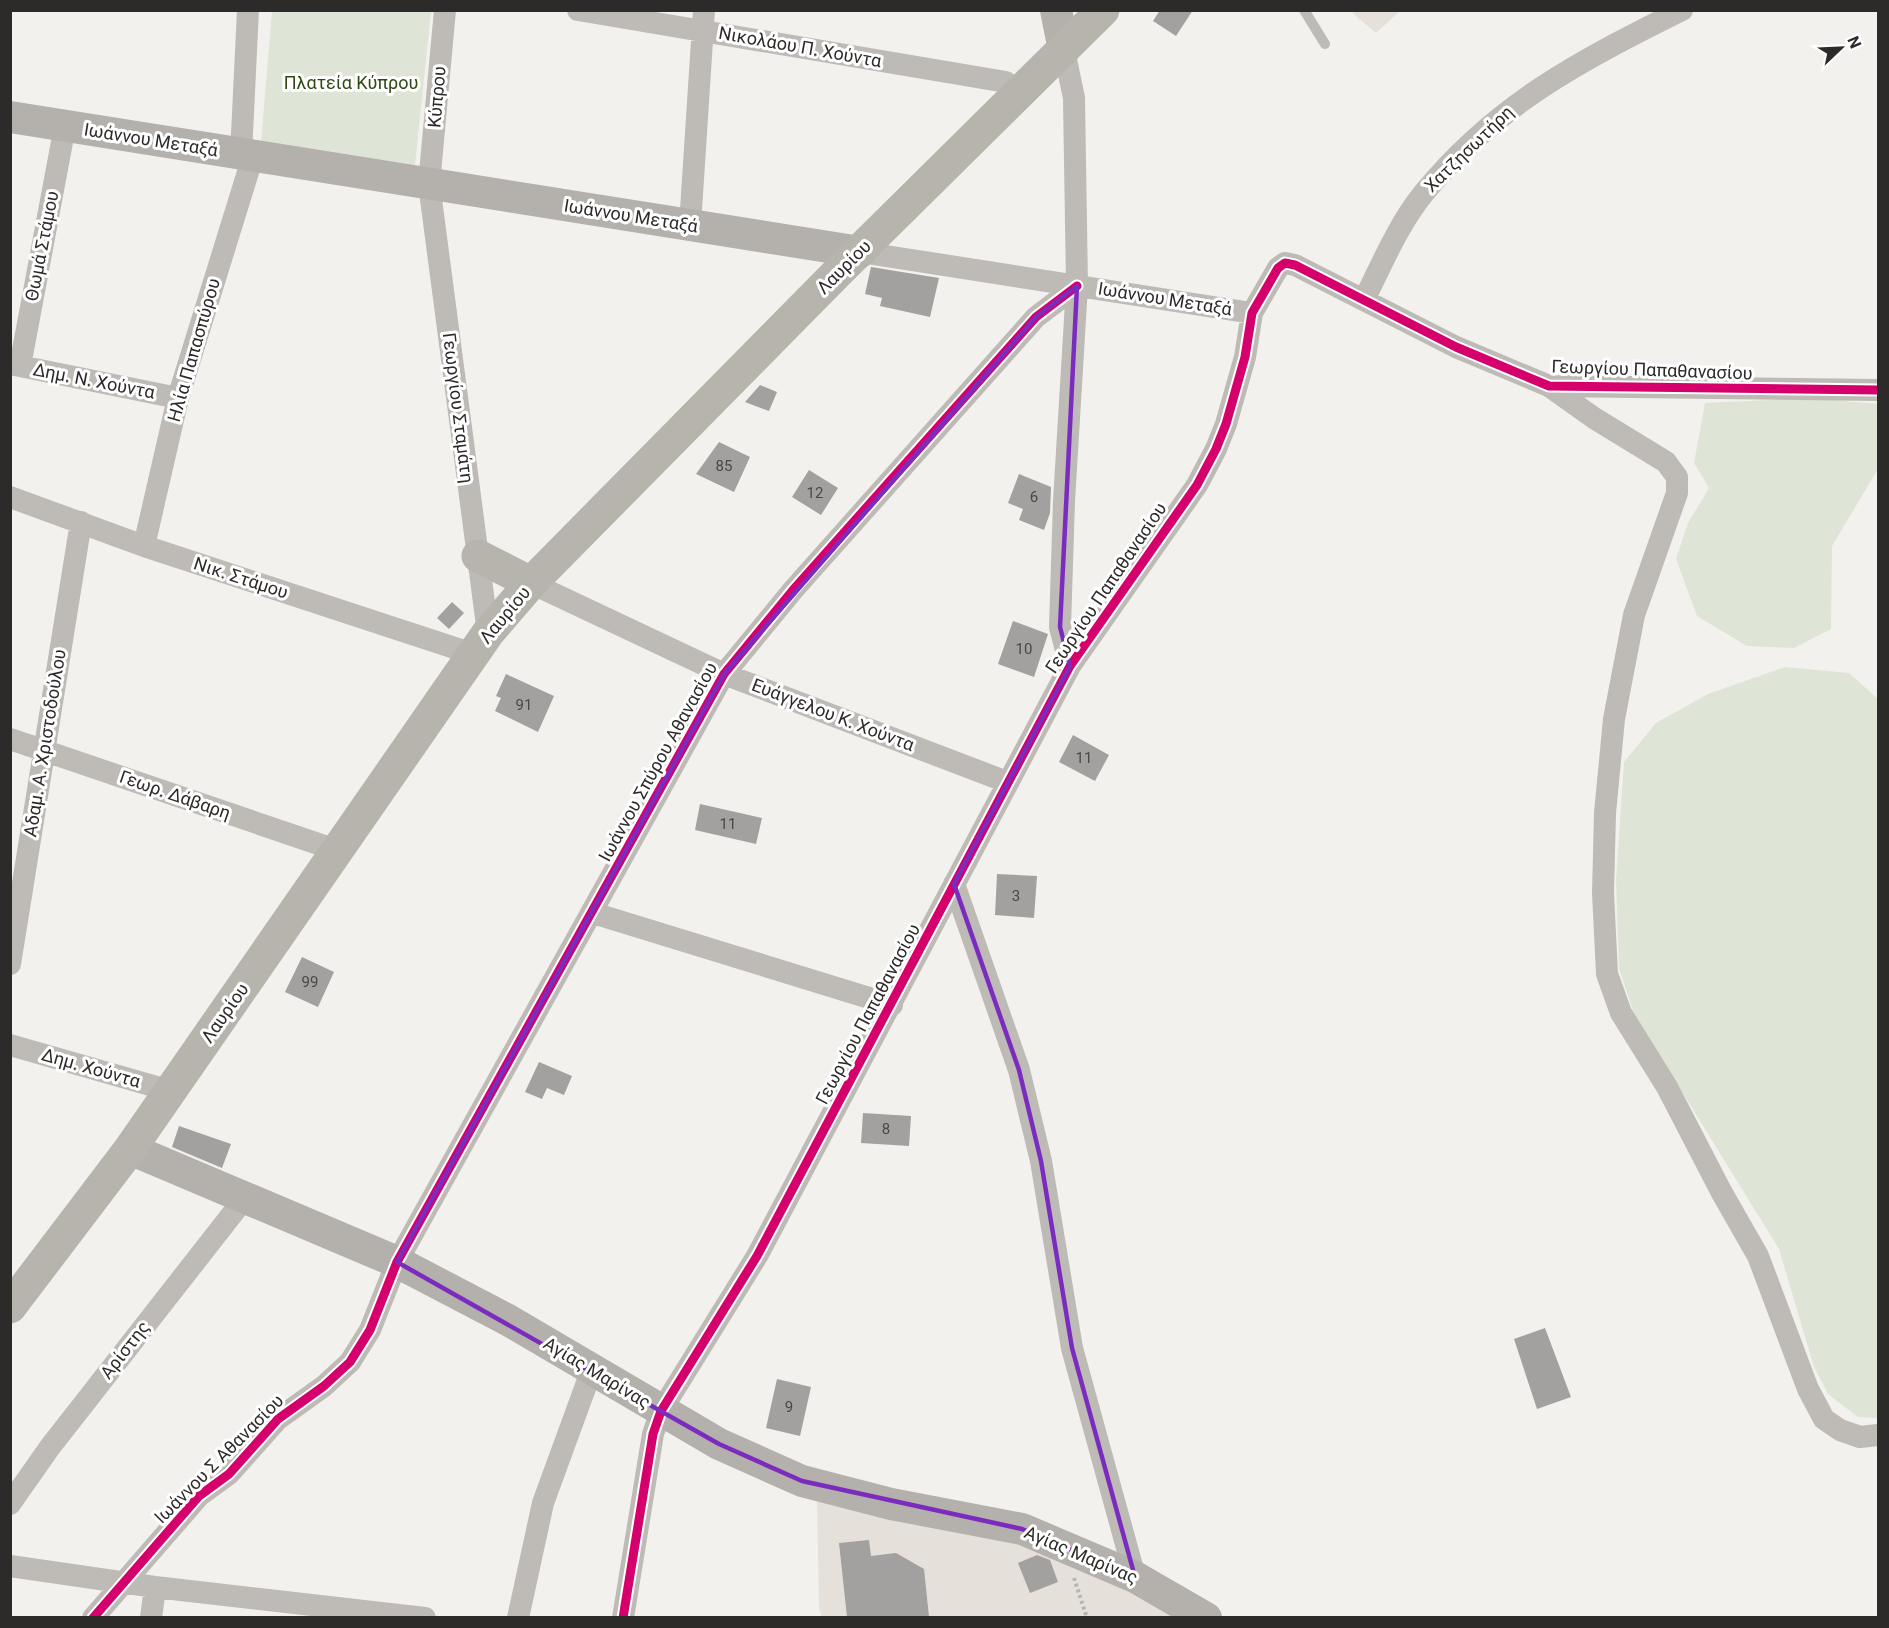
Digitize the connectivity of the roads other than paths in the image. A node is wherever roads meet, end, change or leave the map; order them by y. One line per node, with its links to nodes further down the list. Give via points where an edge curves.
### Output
1 (248, 10): 14 (street, Ηλία Παπασπύρου)
2 (445, 10): 15 (street, Κύπρου)
3 (578, 10): 8 (street, Νικολάου Π. Χούντα)
4 (1056, 10): 10 (street)
5 (1103, 10): 10 (main road, Λαυρίου)
6 (1304, 10): 9 (lane)
7 (1682, 10): 19 (street, Χατζησωτήρη, via 1573,67 1527,95 1487,127 1421,196)
8 (703, 20): 11 (street, Νικολάου Π. Χούντα, via 1006,82); 16 (street)
9 (1325, 44)
10 (1064, 50): 11 (main road, Λαυρίου); 18 (street, via 1074,98)
11 (1017, 94): 17 (main road, Λαυρίου)
12 (10, 117): 13 (street, Ιωάννου Μεταξά)
13 (65, 126): 14 (street, Ιωάννου Μεταξά); 21 (street, Θωμά Στάμου)
14 (247, 155): 15 (street, Ιωάννου Μεταξά); 24 (street, Ηλία Παπασπύρου)
15 (429, 183): 16 (street, Ιωάννου Μεταξά); 28 (street, Γεωργίου Σταμάτη)
16 (690, 225): 17 (street, Ιωάννου Μεταξά)
17 (860, 252): 18 (street, Ιωάννου Μεταξά); 29 (main road, Λαυρίου)
18 (1077, 286): 20 (street, Ιωάννου Μεταξά); 31 (street, via 1060,627); 32 (street, Ιωάννου Σπύρου Αθανασίου, via 1036,316 793,590)
19 (1365, 298): 20 (street, Γεωργίου Παπαθανασίου, via 1285,263 1278,268); 22 (street, Γεωργίου Παπαθανασίου, via 1456,347)
20 (1252, 313): 31 (street, Γεωργίου Παπαθανασίου, via 1245,357 1216,449 1197,484)
21 (15, 365): 24 (street, Δημ. Ν. Χούντα)
22 (1549, 386): 23 (street, Γεωργίου Παπαθανασίου); 49 (street, via 1666,462 1677,477 1677,493 1634,615 1614,719 1603,893 1607,974 1621,1012 1667,1087 1758,1256 1808,1389 1824,1419 1860,1437)
23 (1878, 390)
24 (178, 398): 27 (street, Ηλία Παπασπύρου)
25 (10, 497): 26 (street, Νικ. Στάμου)
26 (81, 522): 27 (street, Νικ. Στάμου); 34 (street, Αδαμ. Α. Χριστοδούλου)
27 (144, 546): 30 (street, Νικ. Στάμου)
28 (477, 556): 29 (main road); 30 (street, Γεωργίου Σταμάτη)
29 (531, 583): 30 (main road, Λαυρίου); 32 (street, Ευάγγελου Κ. Χούντα)
30 (480, 644): 36 (main road, Λαυρίου)
31 (1070, 666): 35 (street, Γεωργίου Παπαθανασίου)
32 (724, 674): 35 (street, Ευάγγελου Κ. Χούντα); 38 (street, Ιωάννου Σπύρου Αθανασίου)
33 (10, 739): 34 (street, Γεωρ. Δάβαρη)
34 (43, 749): 36 (street, Γεωρ. Δάβαρη); 39 (street, Αδαμ. Α. Χριστοδούλου)
35 (1007, 782): 37 (street, Γεωργίου Παπαθανασίου)
36 (339, 851): 42 (main road, Λαυρίου)
37 (954, 884): 40 (street, Γεωργίου Παπαθανασίου); 52 (street, via 1019,1070 1041,1161 1072,1348)
38 (593, 912): 40 (street); 45 (street, Ιωάννου Σπύρου Αθανασίου)
39 (10, 964)
40 (892, 1005): 48 (street, Γεωργίου Παπαθανασίου, via 757,1256)
41 (10, 1045): 42 (street, Δημ. Χούντα)
42 (171, 1091): 43 (main road, Λαυρίου)
43 (130, 1149): 44 (street, Αγίας Μαρίνας); 46 (main road, Λαυρίου)
44 (244, 1199): 45 (street, Αγίας Μαρίνας); 50 (street, Αρίστης)
45 (398, 1262): 47 (street, Αγίας Μαρίνας); 53 (street, Ιωάννου Σ Αθανασίου, via 374,1322 350,1362 278,1419 229,1474 200,1496)
46 (10, 1307)
47 (592, 1369): 48 (street, Αγίας Μαρίνας); 58 (street, via 543,1503)
48 (661, 1411): 52 (street, Αγίας Μαρίνας, via 719,1444 802,1481 891,1504 1022,1529); 59 (street, Γεωργίου Παπαθανασίου, via 653,1434)
49 (1878, 1435)
50 (10, 1504)
51 (10, 1566): 53 (street)
52 (1135, 1577): 60 (street, Αγίας Μαρίνας)
53 (123, 1582): 54 (street); 55 (street, Ιωάννου Σ Αθανασίου)
54 (155, 1587): 56 (street); 57 (street)
55 (93, 1617)
56 (151, 1617)
57 (425, 1617)
58 (518, 1617)
59 (623, 1617)
60 (1206, 1617)

